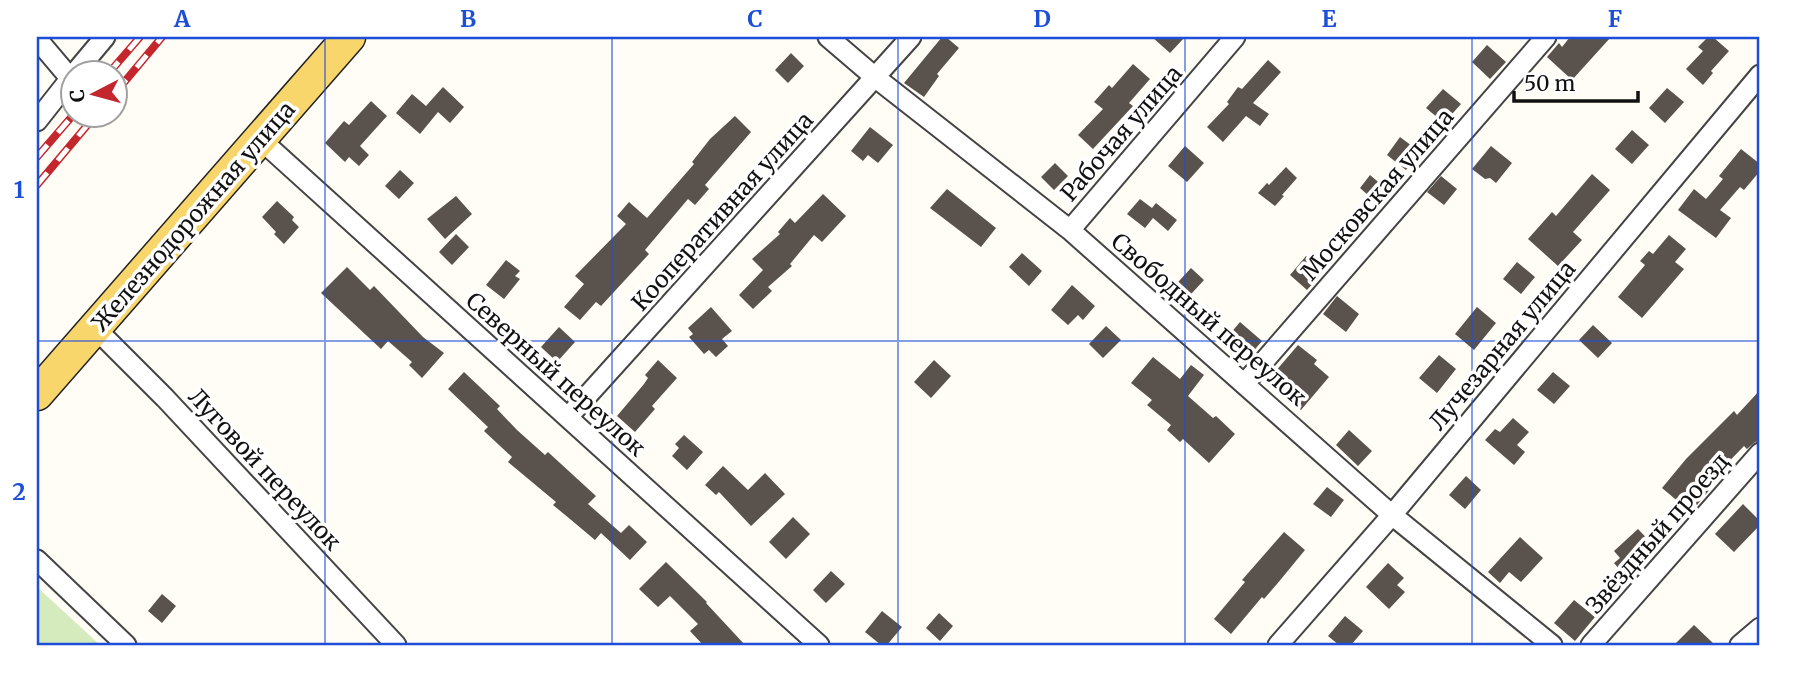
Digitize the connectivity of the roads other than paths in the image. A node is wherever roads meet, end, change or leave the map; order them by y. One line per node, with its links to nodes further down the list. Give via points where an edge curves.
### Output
1 (105, 37): 8 (street)
2 (349, 37): 14 (main road, Железнодорожная улица)
3 (828, 37): 11 (street, Свободный переулок)
4 (911, 37): 11 (street, Кооперативная улица)
5 (1235, 37): 15 (street, Рабочая улица)
6 (1546, 37): 17 (street, Московская улица)
7 (37, 39): 9 (street)
8 (86, 60)
9 (60, 62)
10 (1760, 75): 21 (street, Лучезарная улица)
11 (876, 78): 15 (street, Свободный переулок); 19 (street, Кооперативная улица)
12 (60, 92): 13 (street)
13 (37, 121)
14 (260, 139): 16 (main road, Железнодорожная улица); 19 (street, Северный переулок)
15 (1070, 229): 17 (street, Свободный переулок)
16 (95, 328): 18 (main road, Железнодорожная улица); 25 (street, Луговой переулок)
17 (1245, 383): 21 (street, Свободный переулок)
18 (37, 394)
19 (568, 417): 26 (street, Северный переулок)
20 (1760, 453): 29 (street, Звёздный проезд)
21 (1392, 515): 27 (street, Лучезарная улица); 28 (street, Свободный переулок)
22 (37, 560): 24 (street)
23 (1760, 628): 30 (street)
24 (126, 645)
25 (396, 645)
26 (820, 645)
27 (1278, 645)
28 (1552, 645)
29 (1591, 645)
30 (1741, 645)

